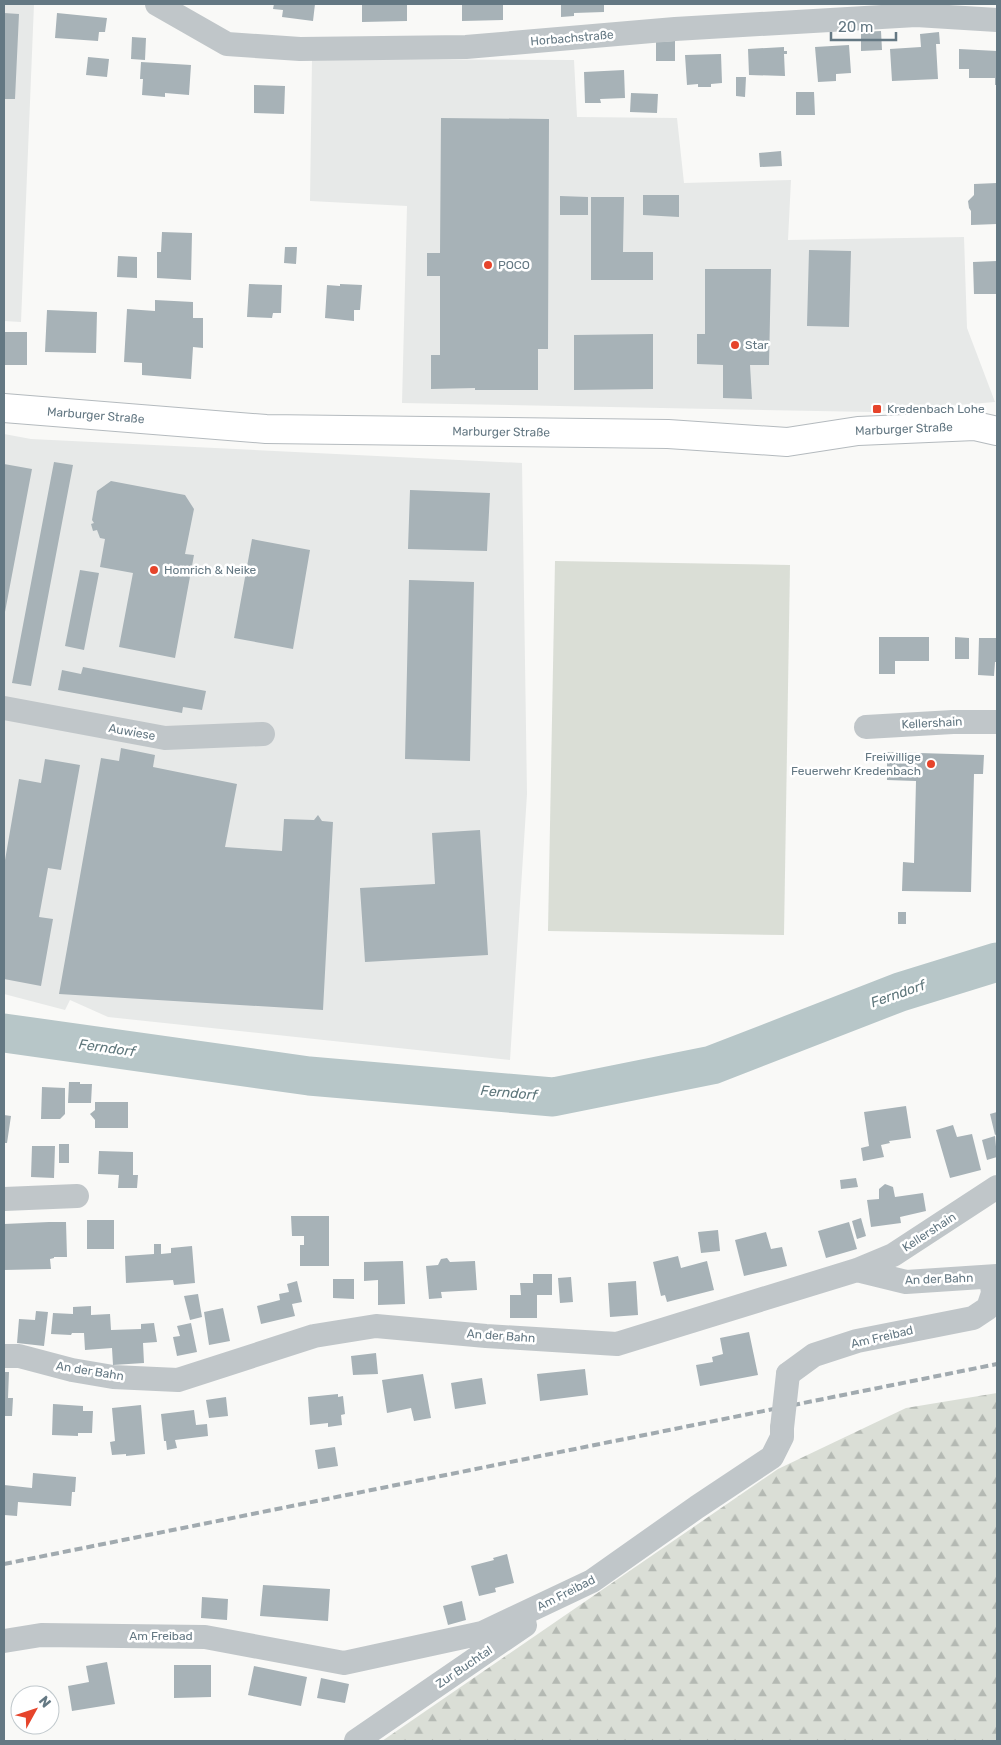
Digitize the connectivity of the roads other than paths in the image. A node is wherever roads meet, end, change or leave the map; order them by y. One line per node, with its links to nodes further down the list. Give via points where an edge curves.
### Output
1 (157, 4): 2 (street, Horbachstraße, via 227,44 300,49 466,47 675,29 916,15)
2 (997, 20)
3 (4, 408): 4 (main road, Marburger Straße, via 266,429 658,434 787,442 858,430 975,426)
4 (997, 431)
5 (4, 708): 8 (street, Auwiese, via 165,738)
6 (997, 722): 7 (street, Kellershain)
7 (866, 727)
8 (262, 734)
9 (997, 1187): 12 (street, Kellershain, via 893,1255)
10 (77, 1196): 11 (street)
11 (4, 1199)
12 (857, 1270): 13 (street, An der Bahn, via 906,1282); 14 (street, An der Bahn, via 617,1344 376,1326 314,1336 178,1380 113,1377 19,1356)
13 (994, 1276): 15 (street, Am Freibad, bridge, via 988,1308 973,1318 857,1341 814,1355 788,1374 782,1437 772,1457 592,1581)
14 (4, 1356)
15 (572, 1591): 16 (street, Am Freibad, via 482,1633 344,1663 205,1637 42,1635); 17 (street, Zur Buchtal)
16 (4, 1641)
17 (356, 1741)

